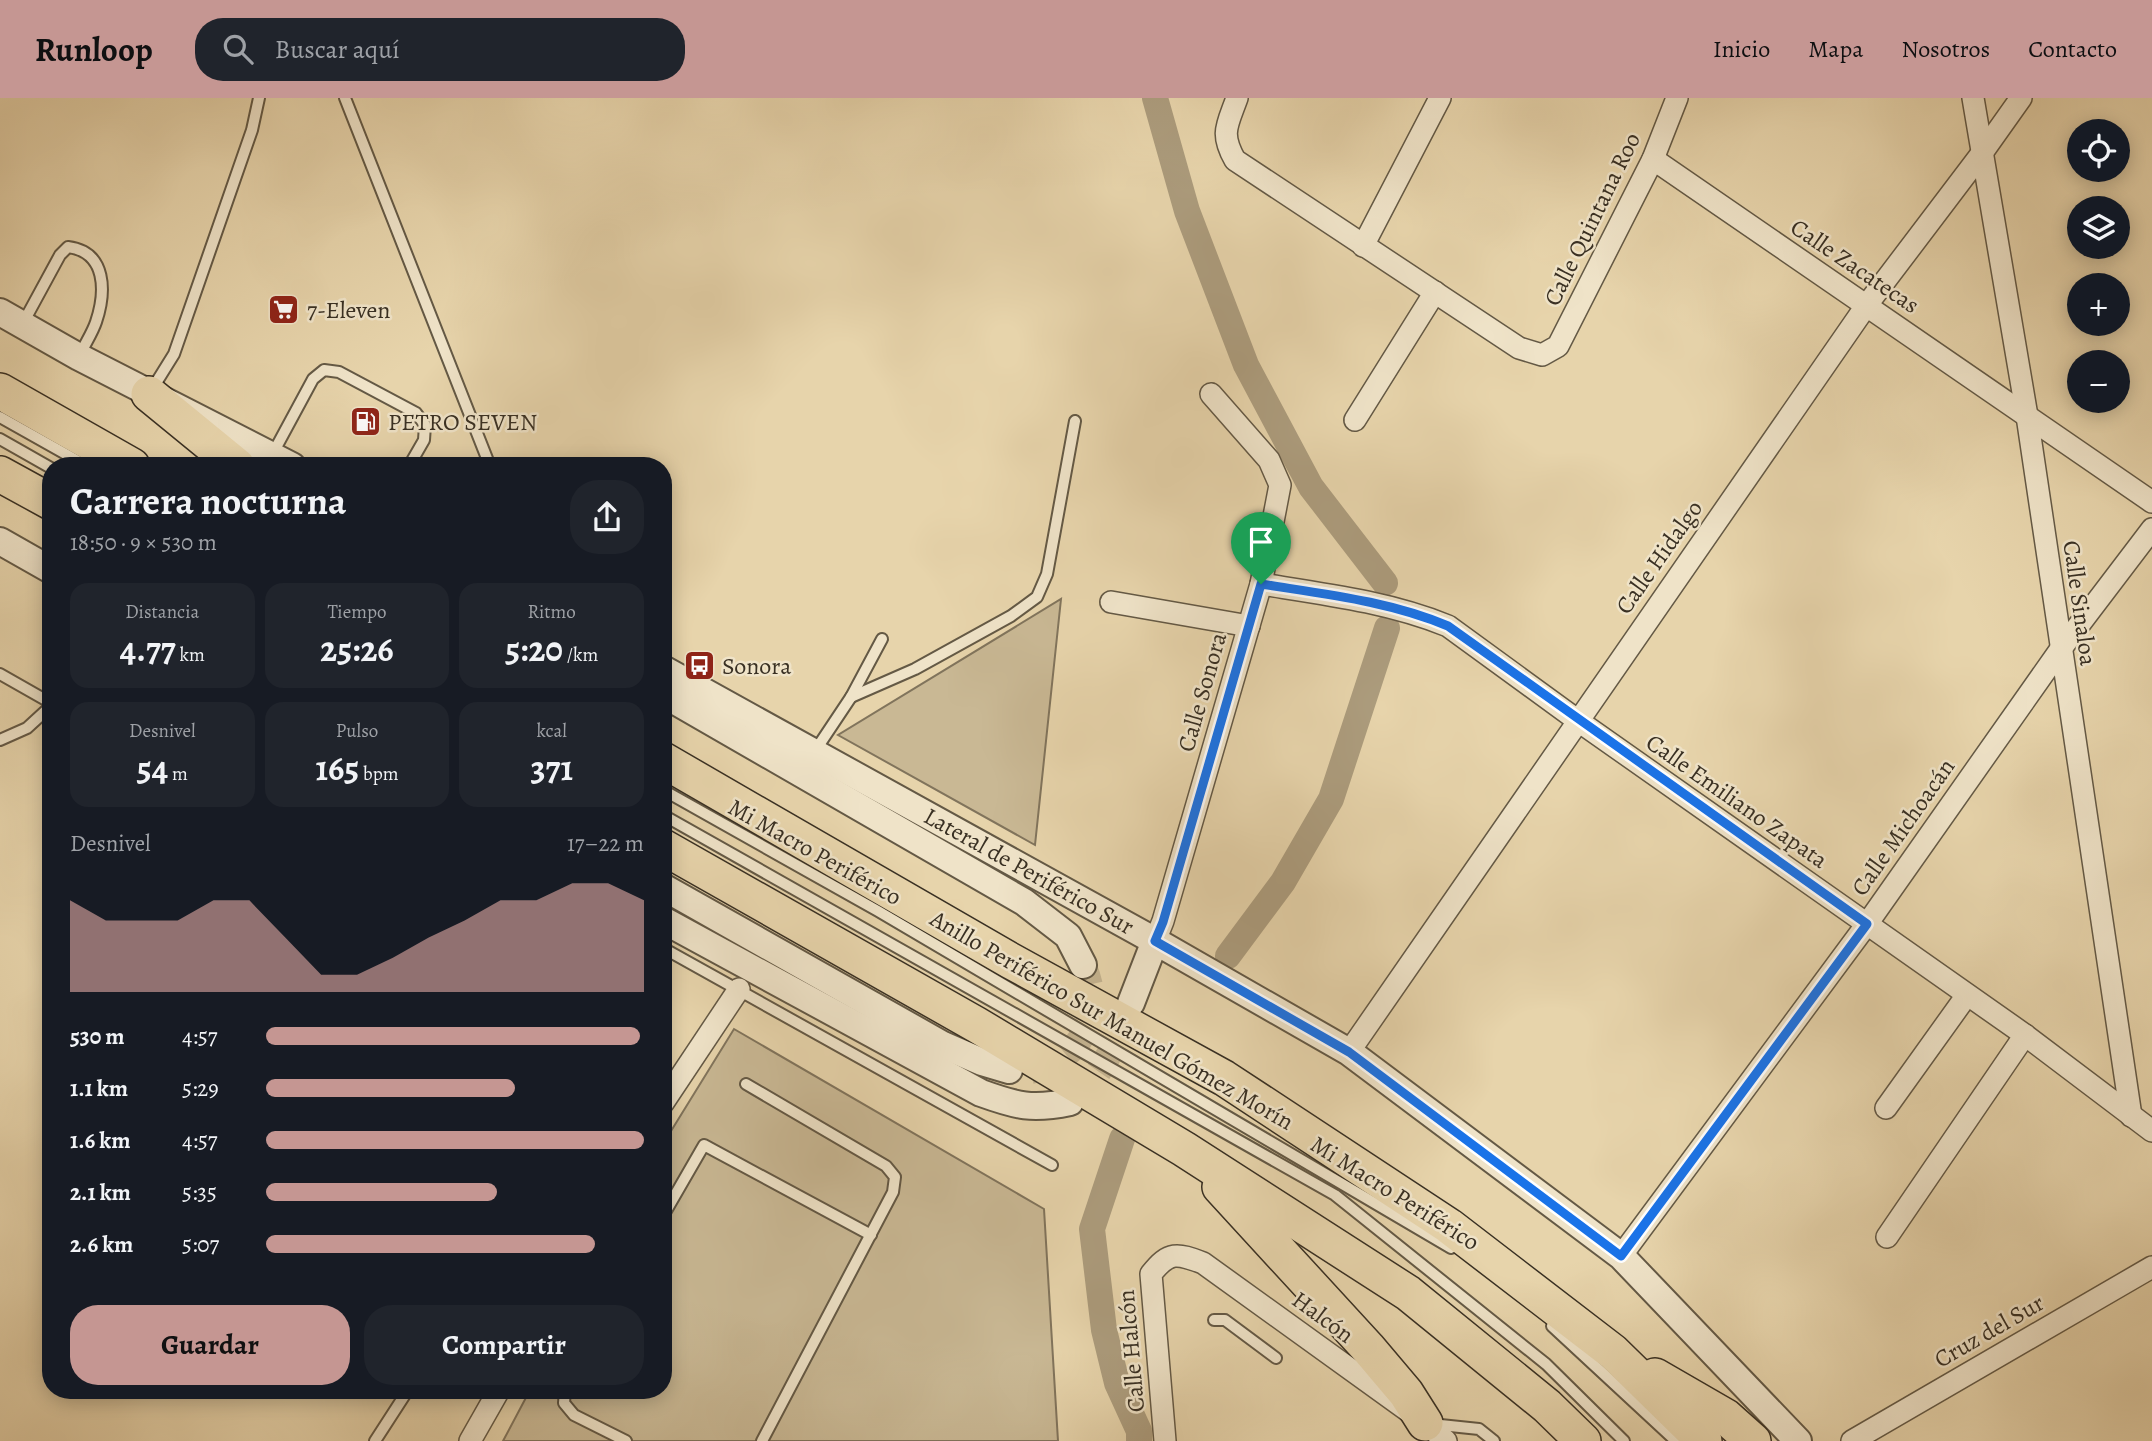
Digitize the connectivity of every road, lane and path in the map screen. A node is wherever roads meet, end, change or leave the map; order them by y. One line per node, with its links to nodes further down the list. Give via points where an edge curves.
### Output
1 (259, 98): 16 (lane, via 174,354)
2 (345, 98): 29 (lane)
3 (1237, 98): 10 (street, via 1225,142 1235,160)
4 (1440, 98): 10 (street)
5 (1677, 98): 9 (street, Calle Quintana Roo)
6 (1973, 98): 8 (street, Calle Sinaloa)
7 (2021, 98): 8 (street, Calle Hidalgo)
8 (1982, 153): 12 (street, Calle Hidalgo); 18 (street, Calle Sinaloa)
9 (1653, 159): 11 (street, Calle Quintana Roo, via 1559,345 1542,355 1519,348); 12 (street, Calle Zacatecas)
10 (1363, 246): 11 (street)
11 (1435, 292): 21 (street)
12 (1866, 306): 18 (street, Calle Zacatecas); 50 (street, Calle Hidalgo)
13 (11, 318): 14 (street); 14 (lane, via 60,255 68,247 80,249 97,261 102,280 96,322)
14 (79, 356): 16 (street)
15 (0, 391): 24 (highway)
16 (149, 394): 25 (highway); 26 (street)
17 (1212, 394): 39 (street, Calle Sonora, via 1269,460 1280,485)
18 (2027, 416): 34 (street, Calle Zacatecas); 43 (street, Calle Sinaloa)
19 (0, 417): 23 (lane)
20 (1075, 421): 46 (lane, via 1047,574 1037,597 915,669)
21 (1355, 421)
22 (0, 439): 30 (lane)
23 (70, 457)
24 (116, 457)
25 (226, 457)
26 (276, 457)
27 (283, 457): 28 (lane, via 313,379 324,370 339,372 416,413 425,425 424,440)
28 (415, 457)
29 (486, 457)
30 (42, 463)
31 (0, 474): 33 (highway)
32 (0, 497): 35 (highway)
33 (42, 497)
34 (2152, 502)
35 (42, 516)
36 (2152, 529): 43 (street, Calle Michoacán)
37 (0, 541): 38 (street)
38 (42, 565)
39 (1261, 584): 41 (street, Calle Sonora); 50 (street, Calle Emiliano Zapata, via 1360,600 1448,626)
40 (1111, 602): 41 (street)
41 (1249, 626): 60 (street, Calle Sonora)
42 (882, 639): 46 (lane)
43 (2060, 650): 58 (street, Calle Michoacán); 73 (street, Calle Sinaloa)
44 (0, 674): 47 (lane)
45 (672, 674): 52 (street, Lateral de Periférico Sur)
46 (850, 697): 52 (lane)
47 (42, 699)
48 (672, 699): 62 (street, via 1024,902 1068,936)
49 (42, 713): 51 (lane, via 27,728)
50 (1577, 720): 58 (street, Calle Emiliano Zapata); 67 (street, Calle Hidalgo)
51 (0, 740)
52 (815, 751): 60 (street, Lateral de Periférico Sur)
53 (672, 765): 85 (highway, Anillo Periférico Sur Manuel Gómez Morín, via 1224,1078 1449,1226)
54 (672, 795): 79 (lane, Mi Macro Periférico, via 878,911)
55 (672, 820): 98 (lane, Mi Macro Periférico, via 1335,1195 1546,1364)
56 (672, 852): 74 (highway)
57 (672, 892): 68 (street, via 943,1045)
58 (1867, 924): 64 (street, Calle Emiliano Zapata); 80 (street, Calle Michoacán)
59 (672, 925): 71 (street, via 981,1093 1016,1105 1044,1107)
60 (1155, 941): 65 (street); 67 (street, Lateral de Periférico Sur)
61 (672, 953): 63 (lane)
62 (1083, 965)
63 (739, 989): 70 (street); 75 (lane)
64 (1967, 995): 66 (street, Calle Emiliano Zapata); 72 (street)
65 (1131, 1003)
66 (2025, 1035): 73 (street, Calle Emiliano Zapata); 78 (street)
67 (1349, 1052): 80 (street, Lateral de Periférico Sur)
68 (1009, 1070)
69 (746, 1084): 77 (lane, via 886,1166 895,1177 893,1192)
70 (672, 1090)
71 (1070, 1102)
72 (1886, 1108)
73 (2145, 1123)
74 (1184, 1149): 90 (highway, via 1368,1348); 97 (highway, via 1408,1293)
75 (1052, 1165)
76 (672, 1200): 77 (lane, via 704,1144)
77 (871, 1235): 94 (lane)
78 (1887, 1237)
79 (1458, 1254)
80 (1621, 1256): 102 (street, Lateral de Periférico Sur)
81 (1161, 1260): 90 (street, Halcón, via 1181,1254 1203,1263); 95 (street, Calle Halcón, via 1151,1274 1151,1297)
82 (2152, 1267): 103 (street, Cruz del Sur)
83 (1214, 1320): 86 (lane, via 1225,1320)
84 (1546, 1321): 99 (lane)
85 (1613, 1352): 100 (highway, Anillo Periférico Sur Manuel Gómez Morín); 101 (highway, via 1726,1416)
86 (1276, 1358)
87 (402, 1399): 91 (lane)
88 (494, 1399): 92 (street)
89 (564, 1399): 93 (lane, via 574,1415)
90 (1435, 1432): 96 (lane, via 1479,1429)
91 (375, 1441)
92 (470, 1441)
93 (626, 1441)
94 (762, 1441)
95 (1165, 1441)
96 (1493, 1441)
97 (1583, 1441)
98 (1624, 1441)
99 (1676, 1441)
100 (1704, 1441)
101 (1753, 1441)
102 (1798, 1441)
103 (1852, 1441)

